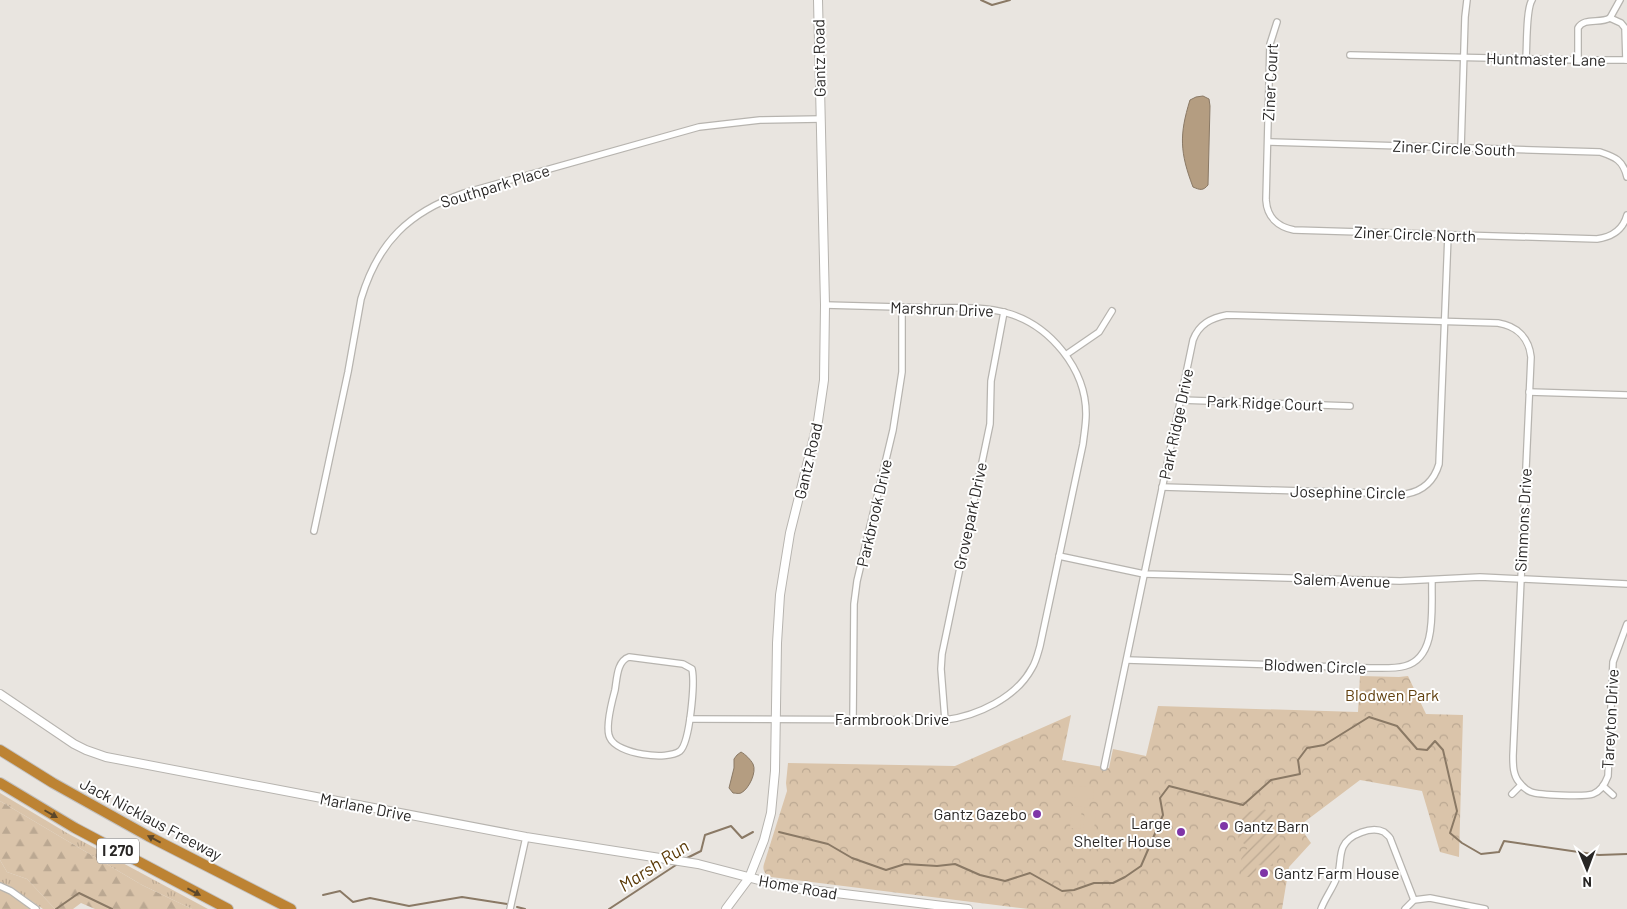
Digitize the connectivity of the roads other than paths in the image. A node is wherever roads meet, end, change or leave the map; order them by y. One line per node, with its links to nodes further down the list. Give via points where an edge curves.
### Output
1 (818, 0): 12 (street, Gantz Road)
2 (1468, 0): 8 (street)
3 (1532, 0): 9 (street, via 1528,13)
4 (1620, 0): 5 (street)
5 (1610, 18): 10 (street, via 1579,25); 11 (street, via 1625,28)
6 (1277, 22): 13 (street, Ziner Court, via 1270,44)
7 (1350, 54): 8 (street, Huntmaster Lane)
8 (1464, 57): 9 (street, Huntmaster Lane); 14 (street)
9 (1526, 58): 10 (street, Huntmaster Lane)
10 (1578, 60): 11 (street, Huntmaster Lane)
11 (1626, 60)
12 (821, 119): 18 (street, Gantz Road); 29 (street, Southpark Place, via 760,120 699,127 464,193 418,214 383,249 364,287)
13 (1268, 142): 14 (street, Ziner Circle South); 17 (street, Ziner Circle North, via 1266,206 1280,225 1294,230)
14 (1461, 148): 15 (street, Ziner Circle South, via 1600,152 1614,156 1625,167)
15 (1627, 177)
16 (1627, 215): 17 (street, Ziner Circle North, via 1622,227 1604,238)
17 (1448, 235): 22 (street, Josephine Circle)
18 (825, 305): 19 (street, Marshrun Drive); 40 (street, Gantz Road, via 825,361 818,421 789,541 780,595)
19 (902, 307): 21 (street, Marshrun Drive, via 974,308); 41 (street, Parkbrook Drive, via 902,372 893,430 854,604)
20 (1112, 311): 23 (street, via 1099,332)
21 (1004, 312): 23 (street, Marshrun Drive, via 1038,328); 42 (street, Grovepark Drive, via 991,381 990,424 942,654)
22 (1445, 322): 24 (street, Simmons Drive, via 1504,324 1521,334 1530,350); 26 (street, Park Ridge Drive, via 1218,317 1204,324 1196,334); 28 (street, Josephine Circle, via 1439,464 1433,479 1421,490 1406,494)
23 (1066, 354): 30 (street, Marshrun Drive, via 1081,386 1086,413 1083,444)
24 (1529, 392): 25 (street); 34 (street, Simmons Drive)
25 (1627, 395)
26 (1180, 400): 27 (street, Park Ridge Court); 28 (street, Park Ridge Drive)
27 (1350, 406)
28 (1162, 488): 32 (street, Park Ridge Drive)
29 (314, 531)
30 (1063, 537): 31 (street, Farmbrook Drive)
31 (1059, 556): 32 (street, Salem Avenue); 42 (street, Farmbrook Drive, via 1032,669 1017,688 995,704)
32 (1144, 574): 33 (street, Salem Avenue); 37 (street, Park Ridge Drive)
33 (1432, 580): 34 (street, Salem Avenue, via 1472,577); 37 (street, Blodwen Circle, via 1428,644 1423,655 1406,666 1370,668)
34 (1521, 580): 35 (street, Salem Avenue); 48 (street, Simmons Drive, via 1513,756 1515,775)
35 (1627, 584)
36 (1627, 624): 49 (street, Tareyton Drive, via 1613,662 1608,776)
37 (1127, 660): 46 (street, Park Ridge Drive)
38 (0, 694): 52 (street, Marlane Drive, via 74,744 106,757)
39 (690, 719): 39 (street, via 684,745 672,754 644,755 620,749 610,740 612,701 624,658 683,664 692,669); 40 (street, Farmbrook Drive)
40 (776, 719): 41 (street, Farmbrook Drive); 53 (street, Gantz Road, via 772,813)
41 (852, 720): 42 (street, Farmbrook Drive)
42 (945, 720)
43 (0, 747): 45 (highway)
44 (0, 750): 45 (highway, Jack Nicklaus Freeway / I 270)
45 (13, 759): 59 (highway, Jack Nicklaus Freeway / I 270, one-way to 45, via 148,836)
46 (1104, 766)
47 (0, 783): 58 (highway, I 270, one-way to 58, via 75,828)
48 (1521, 785): 49 (street, via 1538,793 1580,795 1593,794); 50 (street)
49 (1603, 786): 51 (street)
50 (1512, 794)
51 (1613, 795)
52 (526, 837): 53 (street, Marlane Drive, via 709,866); 60 (street)
53 (749, 878): 56 (street, Home Road, via 814,892); 61 (street, Gantz Road)
54 (0, 886): 57 (street)
55 (1414, 900): 63 (street, via 1390,838 1384,832 1373,830 1346,841 1337,879); 64 (street); 65 (street, via 1430,898)
56 (956, 908): 62 (street, Home Road)
57 (36, 909)
58 (228, 909)
59 (291, 909)
60 (510, 909)
61 (726, 909)
62 (968, 909)
63 (1321, 909)
64 (1405, 909)
65 (1485, 909)

